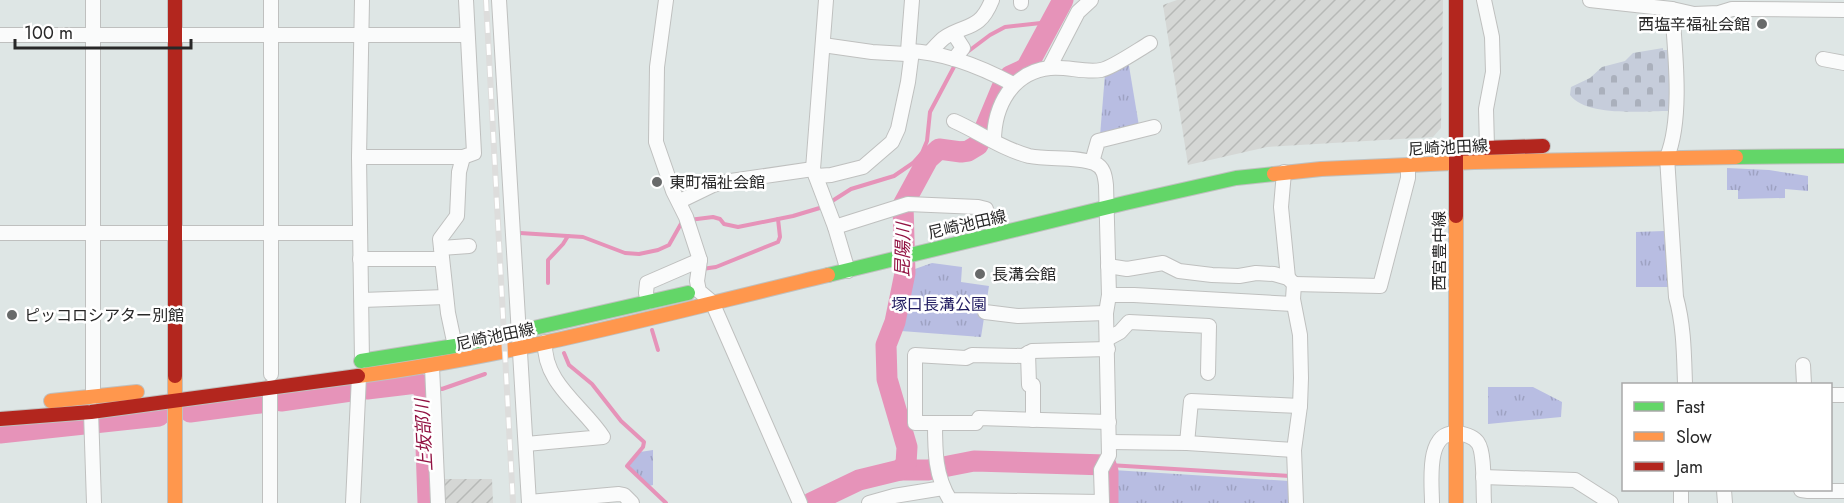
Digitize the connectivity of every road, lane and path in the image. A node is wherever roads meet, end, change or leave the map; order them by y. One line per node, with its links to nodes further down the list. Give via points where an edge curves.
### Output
1 (93, 0): 20 (street)
2 (175, 0): 22 (main road)
3 (271, 0): 23 (street)
4 (362, 0): 24 (street)
5 (465, 0): 21 (street)
6 (499, 0): 74 (street)
7 (666, 0): 48 (street, via 657,67 656,142)
8 (826, 0): 26 (street)
9 (912, 0): 27 (street)
10 (992, 0): 18 (street, via 980,20)
11 (1456, 0): 40 (main road, 西宮豊中線)
12 (1484, 0): 38 (street, via 1492,37 1493,72 1486,109)
13 (1590, 0): 17 (street)
14 (1086, 2): 32 (street)
15 (1791, 4): 16 (street); 17 (street, via 1732,9 1719,14)
16 (1839, 7)
17 (1672, 9): 39 (street, via 1676,89)
18 (954, 34): 28 (street); 30 (street, via 963,48)
19 (0, 35): 20 (street)
20 (93, 35): 22 (street); 55 (street)
21 (467, 35): 24 (street); 43 (street, via 474,153)
22 (175, 36): 23 (street); 52 (main road)
23 (271, 36): 24 (street); 53 (street)
24 (361, 36): 42 (street)
25 (1150, 43): 32 (street, via 1101,70)
26 (823, 45): 27 (street, via 872,52); 47 (street)
27 (910, 51): 28 (street); 47 (street, via 908,82 892,142 863,167 831,176)
28 (930, 52): 30 (street)
29 (1823, 59): 31 (street)
30 (957, 60): 33 (street)
31 (1844, 63)
32 (1049, 68): 33 (street)
33 (1008, 82): 36 (street, via 994,129)
34 (954, 121): 36 (street)
35 (1154, 127): 44 (street, via 1098,141)
36 (987, 137): 44 (street, via 1028,155)
37 (1558, 146): 38 (main road, 尼崎池田線)
38 (1487, 147): 40 (main road, 尼崎池田線)
39 (1671, 147): 40 (main road, 尼崎池田線); 41 (main road, 尼崎池田線); 88 (street, via 1676,297)
40 (1456, 156): 45 (main road, 尼崎池田線); 49 (main road, 尼崎池田線, via 1267,163 1181,177); 100 (main road, 西宮豊中線)
41 (1844, 156)
42 (360, 157): 43 (street); 56 (street)
43 (463, 157): 59 (street, via 457,216 440,239)
44 (1092, 162): 49 (street, via 1103,171)
45 (1408, 166): 46 (main road, 尼崎池田線); 65 (street, via 1380,286)
46 (1284, 172): 49 (main road, 尼崎池田線); 65 (street, via 1281,207)
47 (814, 173): 48 (street, via 724,182); 51 (street)
48 (680, 201): 63 (street)
49 (1106, 202): 50 (main road, 尼崎池田線); 58 (main road, 尼崎池田線); 62 (street)
50 (990, 224): 51 (street, via 986,209 978,207 904,205); 58 (main road, 尼崎池田線)
51 (835, 227): 61 (street)
52 (175, 232): 53 (street); 55 (street); 90 (main road)
53 (272, 232): 56 (street); 87 (street)
54 (0, 233): 55 (street)
55 (93, 233): 91 (street)
56 (360, 233): 60 (street)
57 (469, 246): 59 (street)
58 (906, 250): 61 (main road, 尼崎池田線)
59 (442, 253): 60 (street); 68 (street)
60 (360, 259): 69 (street)
61 (846, 264): 64 (main road, 尼崎池田線); 66 (main road, 尼崎池田線)
62 (1108, 266): 65 (street, via 1127,268 1163,263 1179,271 1204,275 1256,273); 67 (street)
63 (699, 267): 66 (street); 70 (street, via 647,283)
64 (792, 270)
65 (1291, 281): 71 (street)
66 (707, 294): 70 (main road, 尼崎池田線); 75 (main road, 尼崎池田線); 114 (street)
67 (1109, 295): 71 (street); 73 (street)
68 (446, 297): 69 (street); 77 (street)
69 (362, 300): 80 (street)
70 (648, 302): 74 (main road, 尼崎池田線)
71 (1293, 304): 93 (street, via 1299,335)
72 (985, 312): 73 (street, via 1018,316)
73 (1106, 313): 76 (street)
74 (519, 332): 77 (main road, 尼崎池田線); 78 (street)
75 (545, 342): 78 (main road, 尼崎池田線); 103 (street, via 548,366 560,386 603,436)
76 (1108, 344): 79 (street); 85 (street, via 1129,322 1209,326); 98 (street)
77 (455, 346): 80 (main road, 尼崎池田線)
78 (520, 349): 84 (main road, 尼崎池田線); 103 (street)
79 (1028, 353): 96 (street, via 1029,385 1034,385); 99 (street, via 915,355 915,423)
80 (362, 361): 81 (main road, 尼崎池田線)
81 (344, 363)
82 (1803, 365): 89 (street)
83 (303, 369): 87 (main road, 尼崎池田線)
84 (432, 371): 86 (main road, 尼崎池田線); 112 (street)
85 (1208, 373)
86 (359, 376): 87 (main road, 尼崎池田線); 111 (street)
87 (270, 380): 90 (main road, 尼崎池田線); 92 (main road, 尼崎池田線); 110 (street)
88 (1685, 383)
89 (1804, 383)
90 (174, 387): 91 (main road, 尼崎池田線); 92 (main road)
91 (93, 397): 94 (main road, 尼崎池田線)
92 (175, 401): 97 (main road, 尼崎池田線); 109 (main road)
93 (1300, 406): 102 (street, via 1191,401); 104 (street)
94 (0, 407)
95 (0, 419): 97 (main road, 尼崎池田線)
96 (1033, 420): 98 (street); 99 (street, via 979,418 976,423)
97 (92, 421): 108 (street)
98 (1109, 422): 101 (street)
99 (935, 423): 106 (street, via 934,456)
100 (1456, 433): 105 (street, via 1470,436 1478,443); 117 (street, via 1436,444); 118 (main road, 西宮豊中線)
101 (1109, 442): 102 (street); 106 (street, via 1109,455 1102,466 1102,502 950,500)
102 (1187, 443): 104 (street)
103 (526, 444): 107 (street)
104 (1294, 450): 116 (street)
105 (1483, 477): 119 (street); 120 (street, via 1575,480)
106 (943, 488): 115 (street)
107 (529, 502): 113 (street, via 620,494)
108 (94, 503)
109 (175, 503)
110 (270, 503)
111 (353, 503)
112 (438, 503)
113 (632, 503)
114 (800, 503)
115 (869, 503)
116 (1296, 503)
117 (1432, 503)
118 (1456, 503)
119 (1484, 503)
120 (1611, 503)

